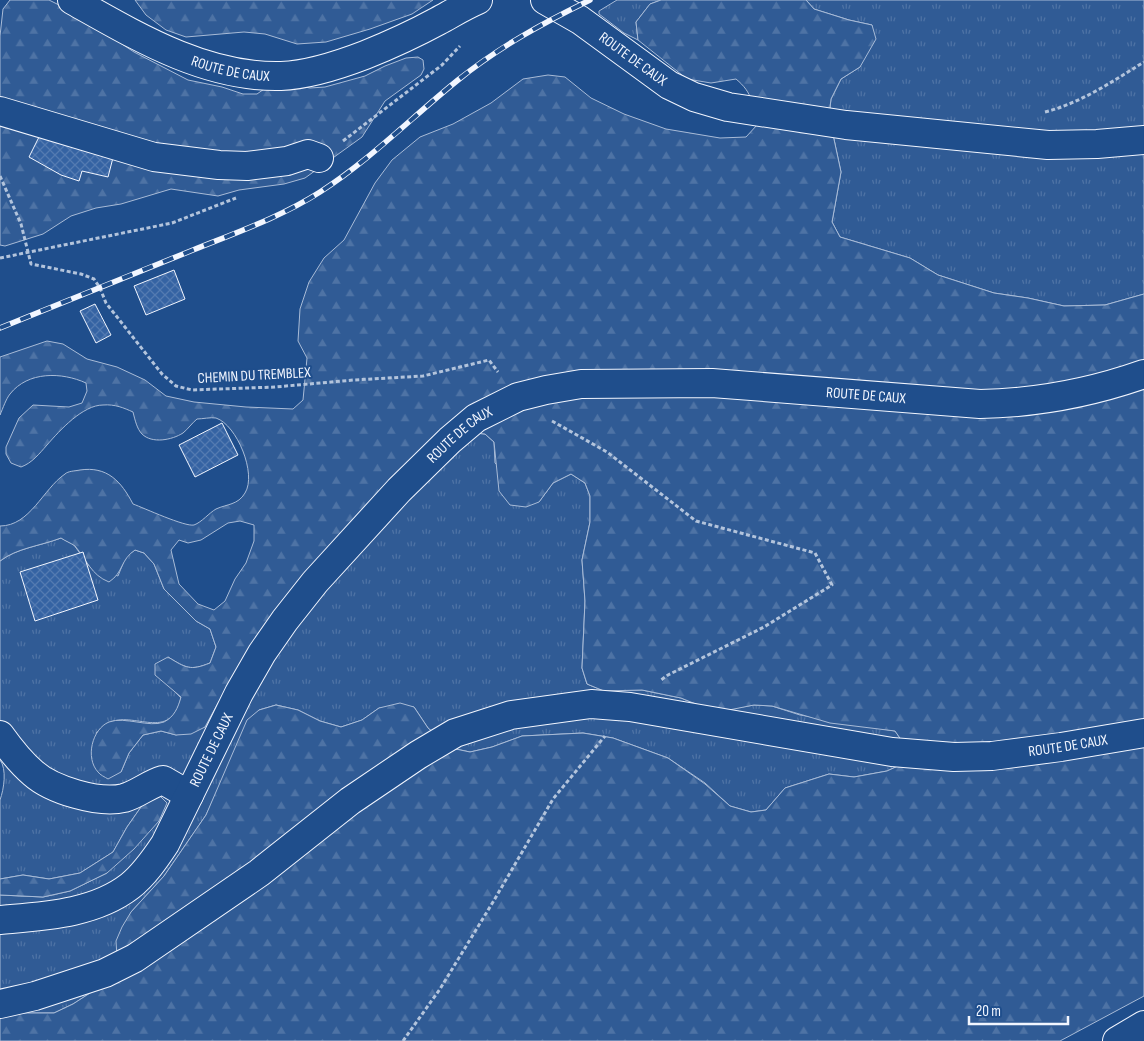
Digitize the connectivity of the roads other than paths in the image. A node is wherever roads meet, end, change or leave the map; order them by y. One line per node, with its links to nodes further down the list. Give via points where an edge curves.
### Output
1 (72, 0): 2 (street, ROUTE DE CAUX, via 182,56 235,72 282,76 337,65 365,55)
2 (478, 0)
3 (545, 0): 5 (street, ROUTE DE CAUX, via 580,20 668,85 728,107 846,125 1048,145)
4 (0, 111): 6 (street, via 154,156 247,166 287,161 308,154)
5 (1144, 140)
6 (319, 158)
7 (1144, 374): 10 (street, ROUTE DE CAUX, via 1111,386 1014,404 712,383 581,384 518,397 476,418 450,440 399,490 315,582 262,654)
8 (1144, 733): 12 (street, ROUTE DE CAUX, via 992,756 954,756 892,752 630,706 591,704 510,715 454,733 418,755 350,802 259,873 135,958 106,973)
9 (0, 735): 10 (street, via 34,775 88,798 123,798 163,780)
10 (189, 795): 11 (street, ROUTE DE CAUX, via 165,844 130,886 81,909)
11 (0, 920)
12 (0, 1004)
13 (1144, 1025): 14 (street)
14 (1117, 1041)

